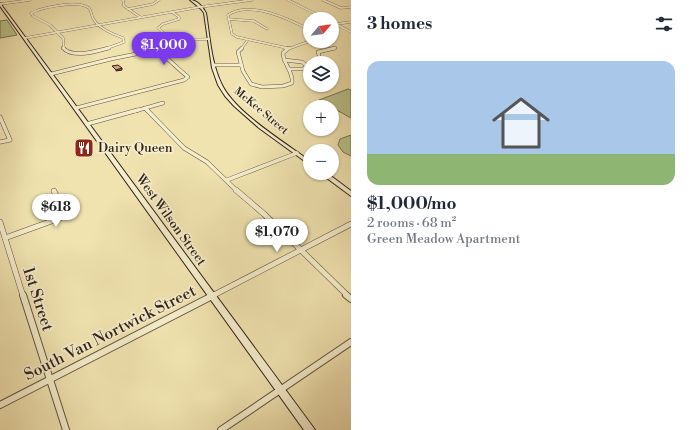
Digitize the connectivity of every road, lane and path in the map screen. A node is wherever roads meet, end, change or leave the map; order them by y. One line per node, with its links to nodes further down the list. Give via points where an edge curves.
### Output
1 (30, 0): 8 (street)
2 (123, 0): 12 (street, via 124,6)
3 (159, 0): 12 (street, via 153,4)
4 (190, 0): 10 (main road)
5 (252, 0): 10 (street)
6 (288, 0): 16 (street)
7 (323, 0): 11 (street, via 342,8)
8 (20, 1): 9 (street)
9 (0, 4): 27 (main road, West Wilson Street)
10 (200, 7): 14 (street); 28 (main road, McKee Street, via 205,13)
11 (351, 7)
12 (128, 9): 17 (street)
13 (226, 11): 15 (street)
14 (172, 12): 17 (street); 28 (street, via 179,19 158,28 166,35)
15 (230, 12): 18 (street); 22 (street, via 264,8)
16 (312, 12)
17 (140, 17): 20 (street)
18 (228, 19): 24 (street, via 255,21); 29 (street, via 234,36)
19 (351, 22): 21 (street)
20 (99, 24): 25 (street); 25 (street, via 90,10 78,4 34,11 32,15); 25 (street, via 123,38 124,42 117,46 75,53 64,49 64,40)
21 (339, 24)
22 (303, 26)
23 (339, 26): 26 (street)
24 (267, 29)
25 (57, 32): 27 (street)
26 (351, 32)
27 (25, 38): 38 (main road, West Wilson Street)
28 (209, 39): 35 (main road, McKee Street)
29 (247, 41): 31 (street); 36 (street, via 238,52)
30 (303, 43): 31 (street)
31 (287, 48): 34 (street, via 283,53)
32 (334, 48): 33 (street, via 318,52)
33 (319, 55)
34 (284, 60): 37 (street); 37 (street, via 297,61 307,66 303,69)
35 (214, 65): 36 (street); 45 (main road, McKee Street, via 220,87 229,99)
36 (241, 65): 37 (street, via 247,81 262,87 292,83 294,80)
37 (289, 70)
38 (51, 74): 40 (main road, West Wilson Street); 40 (street, via 156,50 188,77)
39 (163, 103): 41 (street)
40 (76, 108): 43 (main road, West Wilson Street)
41 (145, 108): 43 (street); 47 (street, via 184,148 208,162)
42 (0, 117): 44 (street, via 10,140)
43 (88, 124): 55 (main road, West Wilson Street)
44 (0, 142)
45 (297, 153): 46 (main road, McKee Street); 47 (street)
46 (303, 158)
47 (227, 180): 54 (street)
48 (332, 180): 50 (main road)
49 (54, 192): 53 (street, via 64,211 60,218)
50 (351, 194)
51 (0, 222): 53 (street, 1st Street)
52 (351, 224): 54 (street, South Van Nortwick Street)
53 (5, 238): 58 (street, 1st Street)
54 (301, 250): 55 (street, South Van Nortwick Street); 56 (street)
55 (211, 296): 58 (street, South Van Nortwick Street); 59 (main road, West Wilson Street)
56 (351, 299)
57 (351, 342): 59 (street)
58 (50, 379): 60 (street, South Van Nortwick Street); 61 (street, 1st Street)
59 (280, 390): 62 (street); 63 (main road, West Wilson Street)
60 (0, 405)
61 (66, 430)
62 (221, 430)
63 (310, 430)

